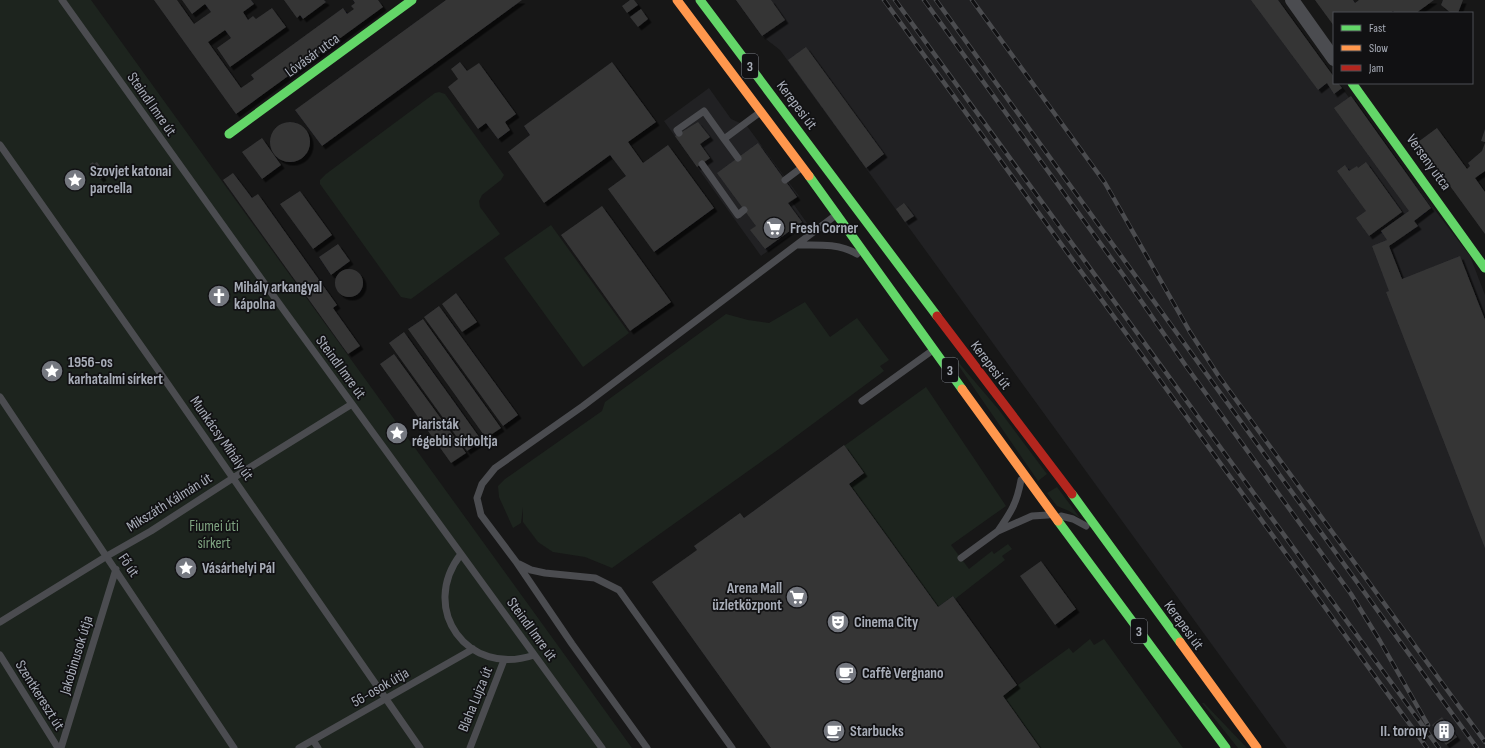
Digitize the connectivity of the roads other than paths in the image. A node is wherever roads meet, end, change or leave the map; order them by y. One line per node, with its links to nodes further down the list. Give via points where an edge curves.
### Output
1 (62, 0): 25 (lane, Steindl Imre út)
2 (677, 0): 8 (main road, 3)
3 (700, 0): 30 (main road, Kerepesi út / 3)
4 (1292, 0): 6 (street)
5 (403, 2): 10 (main road, Lóvásár utca)
6 (1333, 58)
7 (1353, 84): 20 (main road, Verseny utca)
8 (761, 112): 11 (lane); 15 (main road, 3)
9 (678, 132): 11 (lane, via 704,111)
10 (229, 134)
11 (724, 139): 13 (lane)
12 (0, 145): 27 (lane, Munkácsy Mihály út)
13 (738, 158)
14 (702, 164): 17 (lane, via 738,214)
15 (802, 168): 16 (lane); 18 (main road, 3)
16 (785, 180)
17 (744, 210)
18 (837, 214): 19 (lane); 21 (main road, 3)
19 (797, 245): 21 (lane, via 824,245 847,249); 34 (lane, via 583,406 495,468 482,484 477,498 481,515)
20 (1483, 264)
21 (876, 269): 22 (main road, 3)
22 (934, 349): 24 (lane); 26 (main road, 3)
23 (0, 397): 32 (lane, Fő út)
24 (862, 401)
25 (352, 404): 27 (lane, Mikszáth Kálmán út); 31 (lane, Steindl Imre út)
26 (1022, 473): 28 (main road, 3); 29 (lane, via 1018,497 1012,512)
27 (233, 478): 32 (lane, Mikszáth Kálmán út); 41 (lane, Munkácsy Mihály út)
28 (1053, 514): 29 (lane, via 1032,516); 30 (lane, via 1073,519); 53 (main road, 3)
29 (998, 531): 33 (lane)
30 (1101, 533): 54 (main road, Kerepesi út / 3)
31 (461, 554): 37 (lane, via 447,580 446,611 459,636); 39 (lane, Steindl Imre út)
32 (107, 556): 35 (lane, Fő út); 36 (lane, Mikszáth Kálmán út)
33 (961, 558)
34 (517, 563): 51 (lane); 52 (lane, via 545,573 595,578 619,590)
35 (116, 569): 44 (lane, Jakobinusok útja); 45 (lane, Fő út)
36 (0, 622)
37 (473, 649): 40 (lane, via 483,655); 41 (lane, 56-osok útja)
38 (0, 655): 43 (lane, Szentkereszt út)
39 (534, 655): 40 (lane); 50 (lane, Steindl Imre út)
40 (504, 660): 49 (lane, Blaha Lujza út)
41 (386, 699): 42 (lane, 56-osok útja); 48 (lane, Munkácsy Mihály út)
42 (313, 740): 46 (lane, 56-osok útja); 47 (lane)
43 (58, 748)
44 (61, 748)
45 (234, 748)
46 (299, 748)
47 (318, 748)
48 (420, 748)
49 (470, 748)
50 (602, 748)
51 (647, 748)
52 (732, 748)
53 (1226, 748)
54 (1257, 748)

